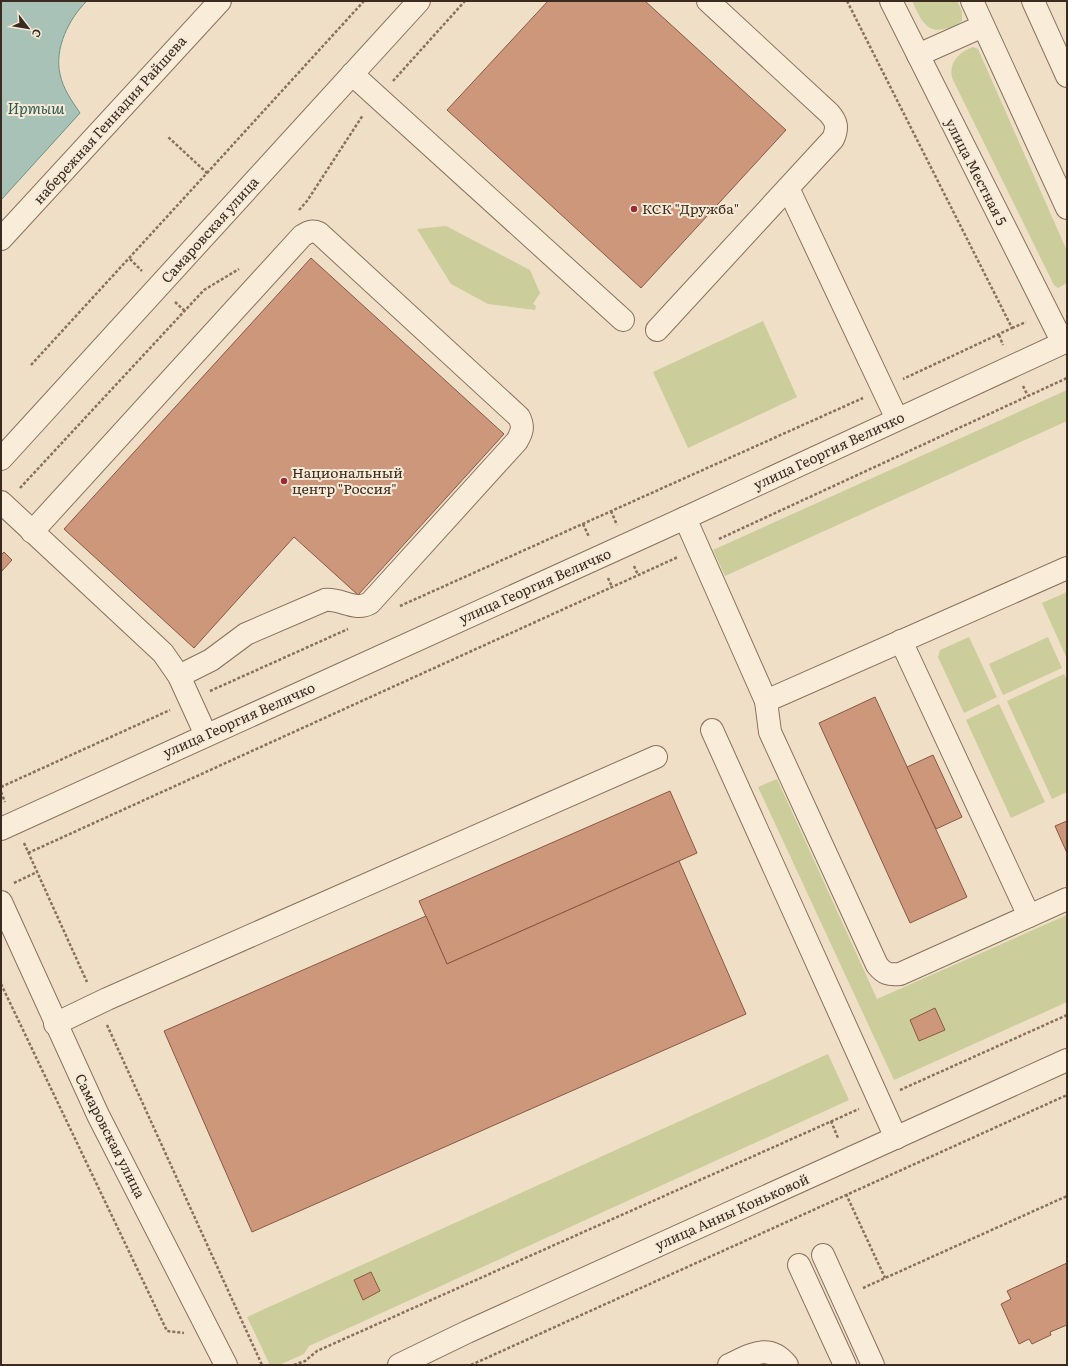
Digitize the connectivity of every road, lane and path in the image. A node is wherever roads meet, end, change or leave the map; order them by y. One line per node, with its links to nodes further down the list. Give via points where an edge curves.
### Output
1 (220, 1): 20 (street, набережная Геннадия Райшева)
2 (364, 1): 16 (path)
3 (418, 1): 12 (street, Самаровская улица)
4 (465, 1): 14 (path)
5 (708, 1): 17 (street, via 836,121 837,131 833,139)
6 (847, 1): 27 (path, via 1012,328)
7 (891, 1): 11 (street, улица Местная 5)
8 (972, 1): 10 (street)
9 (1033, 1): 13 (street)
10 (983, 26): 11 (street); 18 (street)
11 (918, 55): 24 (street, улица Местная 5)
12 (352, 74): 14 (street); 29 (street, Самаровская улица)
13 (1067, 76)
14 (378, 97): 19 (path, via 368,107 307,201); 22 (street)
15 (167, 136): 16 (path)
16 (207, 173): 25 (path)
17 (788, 188): 23 (street); 27 (street)
18 (1067, 208)
19 (297, 212)
20 (1, 239)
21 (244, 266): 30 (path, via 204,290)
22 (623, 320)
23 (657, 330)
24 (1065, 342): 28 (street, улица Георгия Величко)
25 (31, 365)
26 (1067, 378): 33 (path)
27 (882, 389): 28 (street); 35 (path)
28 (897, 419): 31 (street, улица Георгия Величко)
29 (1, 459)
30 (3, 504): 32 (street)
31 (685, 518): 33 (street); 42 (street, улица Георгия Величко)
32 (32, 532): 38 (street, via 163,652); 38 (street, via 308,232 319,233 519,418 523,424 517,441 370,603 359,607 332,599 325,600 246,634 211,660)
33 (698, 548): 40 (street); 47 (path)
34 (1067, 568): 37 (street)
35 (394, 609)
36 (350, 628): 39 (path)
37 (901, 641): 40 (street); 52 (street)
38 (179, 676): 39 (street)
39 (190, 700): 42 (street); 44 (path)
40 (766, 701): 52 (street, via 770,732 877,965 883,972 890,975 900,974)
41 (712, 730): 59 (street)
42 (206, 735): 46 (street, улица Георгия Величко)
43 (656, 757): 54 (street)
44 (1, 787)
45 (1, 792): 46 (path)
46 (8, 826): 47 (path)
47 (28, 853): 48 (path)
48 (37, 872): 49 (path); 54 (path)
49 (13, 884)
50 (1067, 899): 52 (street)
51 (1, 902): 56 (street, Самаровская улица)
52 (1029, 916)
53 (1, 984): 67 (path, via 167,1330)
54 (97, 1003): 56 (street); 69 (path)
55 (1067, 1015): 59 (path)
56 (55, 1024): 68 (street, Самаровская улица, via 98,1115)
57 (1067, 1060): 60 (street, улица Анны Коньковой)
58 (1067, 1095): 61 (path)
59 (878, 1100): 60 (street); 70 (path, via 317,1351)
60 (896, 1138): 71 (street, улица Анны Коньковой, via 474,1328)
61 (846, 1194): 65 (path); 72 (path)
62 (1067, 1196): 65 (path)
63 (823, 1255): 76 (street)
64 (799, 1265): 75 (street)
65 (885, 1278): 66 (path)
66 (858, 1290)
67 (191, 1335)
68 (226, 1365)
69 (262, 1365)
70 (294, 1365)
71 (399, 1365)
72 (471, 1365)
73 (729, 1365): 74 (street, via 758,1352 771,1352)
74 (787, 1365)
75 (845, 1365)
76 (872, 1365)

